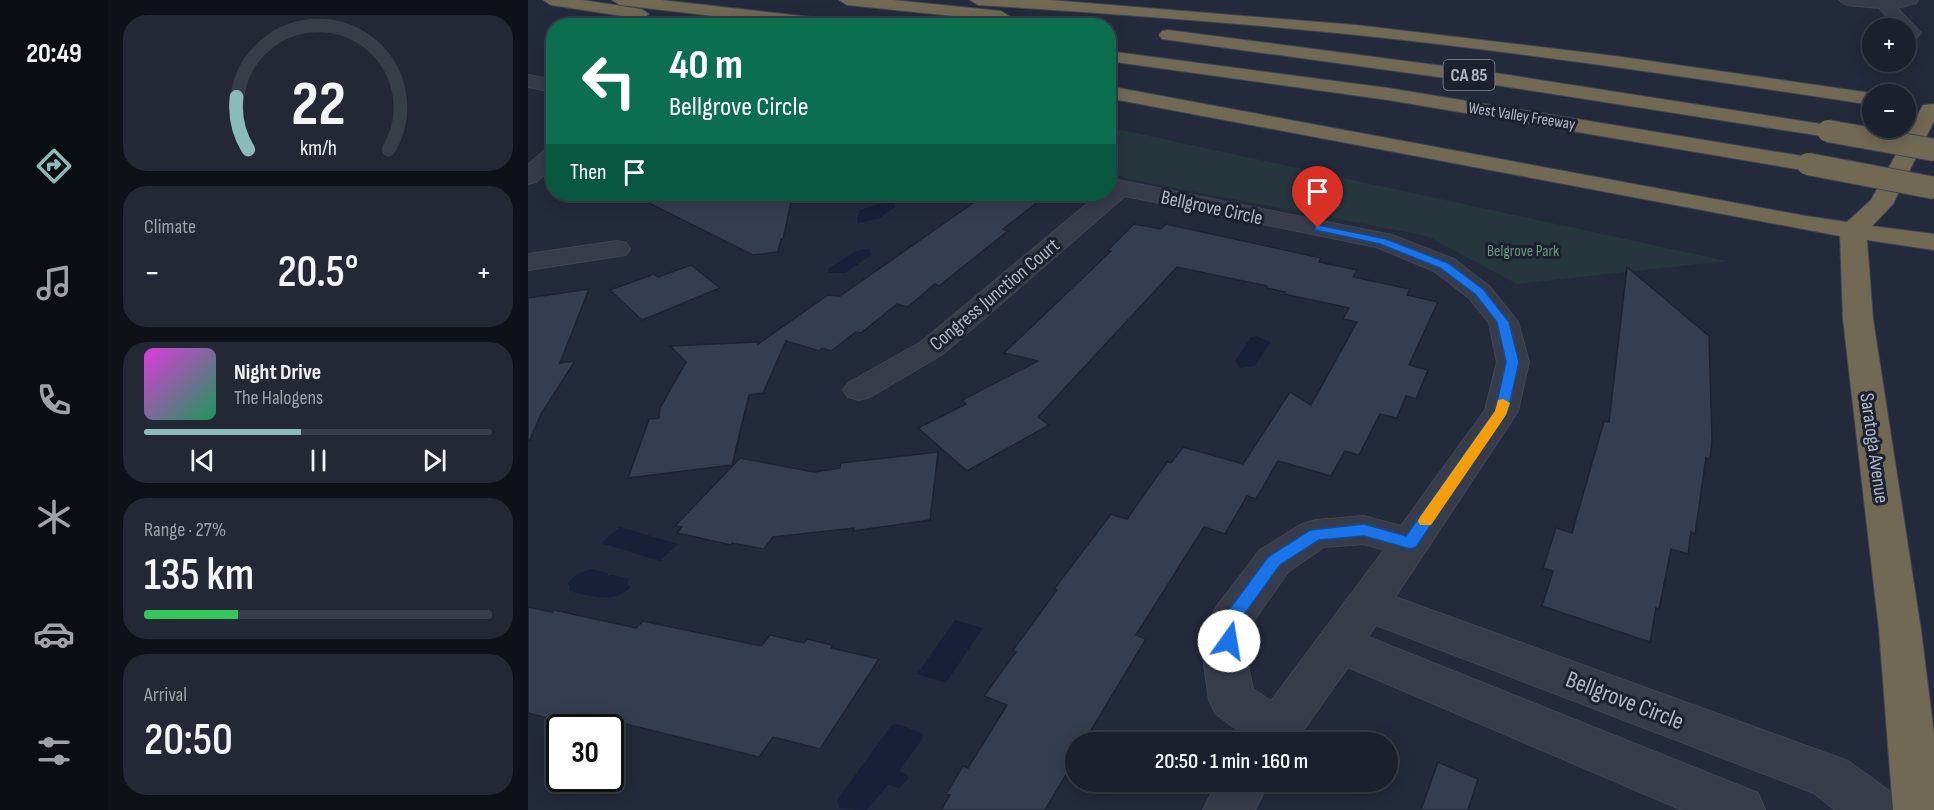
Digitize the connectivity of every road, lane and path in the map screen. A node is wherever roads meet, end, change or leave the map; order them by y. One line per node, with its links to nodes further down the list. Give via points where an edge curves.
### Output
1 (551, 0): 8 (highway)
2 (620, 0): 9 (highway)
3 (847, 0): 10 (highway)
4 (978, 0): 17 (highway, via 1386,33)
5 (1847, 0): 7 (street)
6 (1910, 0): 7 (street)
7 (1884, 4): 11 (street)
8 (662, 18)
9 (777, 18)
10 (1016, 18)
11 (1898, 18)
12 (1154, 33): 19 (highway, West Valley Freeway / CA 85, bridge, via 1488,78)
13 (1116, 57): 23 (highway, West Valley Freeway / CA 85, bridge, via 1510,113)
14 (528, 81): 15 (street)
15 (546, 84)
16 (1116, 94): 25 (highway)
17 (1862, 98)
18 (1926, 108): 25 (highway, via 1881,204)
19 (1934, 150)
20 (546, 161): 21 (street)
21 (528, 177)
22 (1116, 186): 30 (street, Bellgrove Circle, via 1383,241 1444,265 1479,292 1503,322 1513,362 1501,411)
23 (1934, 188)
24 (1097, 201): 29 (street, Congress Junction Court, via 932,348)
25 (1852, 230): 26 (highway); 39 (highway, Saratoga Avenue, via 1858,319 1900,630)
26 (1934, 242)
27 (617, 249): 28 (street)
28 (528, 262)
29 (859, 390)
30 (1410, 543): 31 (street, Bellgrove Circle); 33 (street, Bellgrove Circle, via 1364,530 1316,534 1274,561 1232,618 1226,665 1232,700)
31 (1368, 604): 32 (street, Bellgrove Circle); 38 (street, Bellgrove Circle, via 1831,777)
32 (1340, 644): 34 (street, Bellgrove Circle); 37 (street)
33 (1267, 732)
34 (1276, 732)
35 (1238, 792): 36 (street)
36 (1227, 810)
37 (1740, 810)
38 (1874, 810)
39 (1918, 810)

